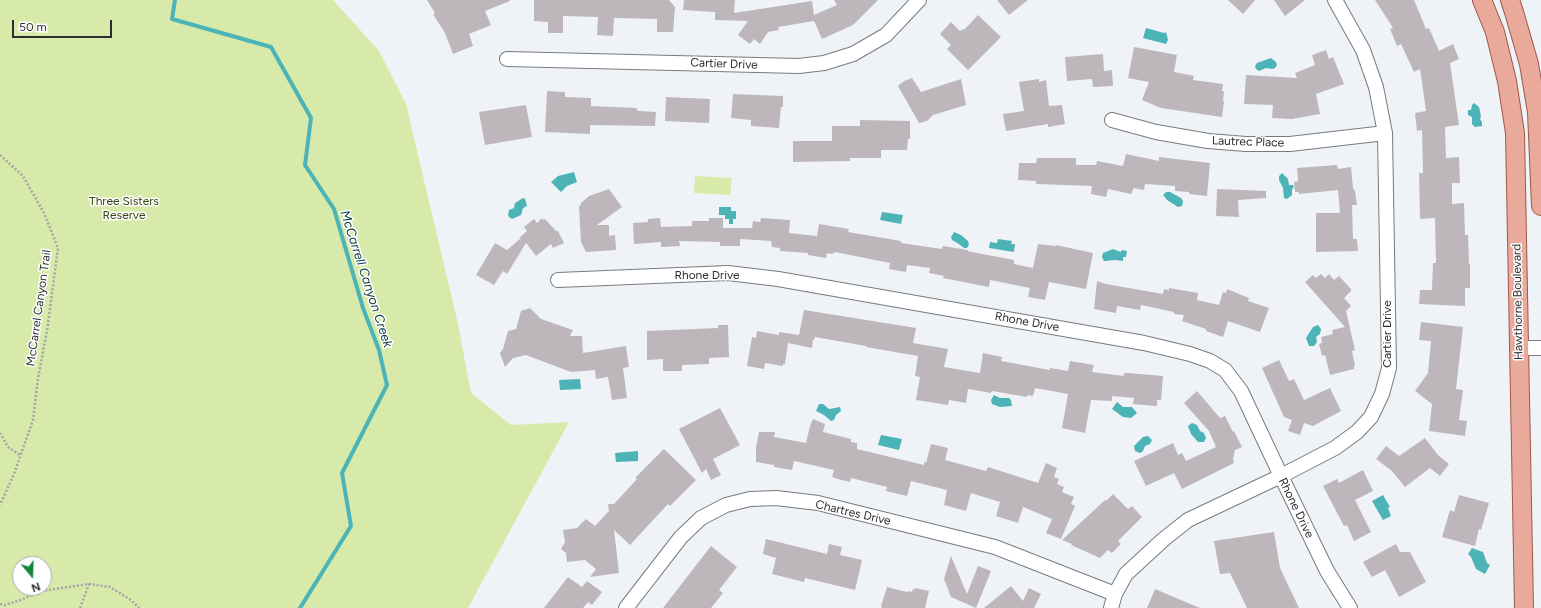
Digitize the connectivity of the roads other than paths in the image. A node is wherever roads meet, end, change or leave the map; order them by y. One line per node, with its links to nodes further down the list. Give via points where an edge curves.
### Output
1 (920, 0): 5 (street, Cartier Drive, via 886,35 853,54 824,63 799,66)
2 (1334, 0): 8 (street, Cartier Drive, via 1363,50 1376,87)
3 (1482, 0): 11 (main road, Hawthorne Boulevard, via 1495,32 1507,81 1514,133)
4 (1510, 0): 6 (main road)
5 (507, 59)
6 (1537, 92): 9 (main road)
7 (1112, 120): 8 (street, Lautrec Place, via 1156,132 1208,141 1246,144 1290,144)
8 (1385, 133): 13 (street, Cartier Drive, via 1389,368 1382,394 1371,417 1357,432 1335,448)
9 (1541, 206)
10 (558, 280): 13 (street, Rhone Drive, via 736,274 1137,341 1190,354 1225,370 1241,391)
11 (1519, 348): 12 (street); 18 (main road, Hawthorne Boulevard)
12 (1541, 348)
13 (1281, 476): 14 (street, Cartier Drive, via 1188,520 1126,574); 17 (street, Rhone Drive, via 1330,576)
14 (1115, 594): 15 (street, Chartres Drive, via 995,546 818,503 776,498 750,499 726,505 702,518 681,537); 16 (street, Cartier Drive)
15 (626, 608)
16 (1111, 608)
17 (1350, 608)
18 (1524, 608)

